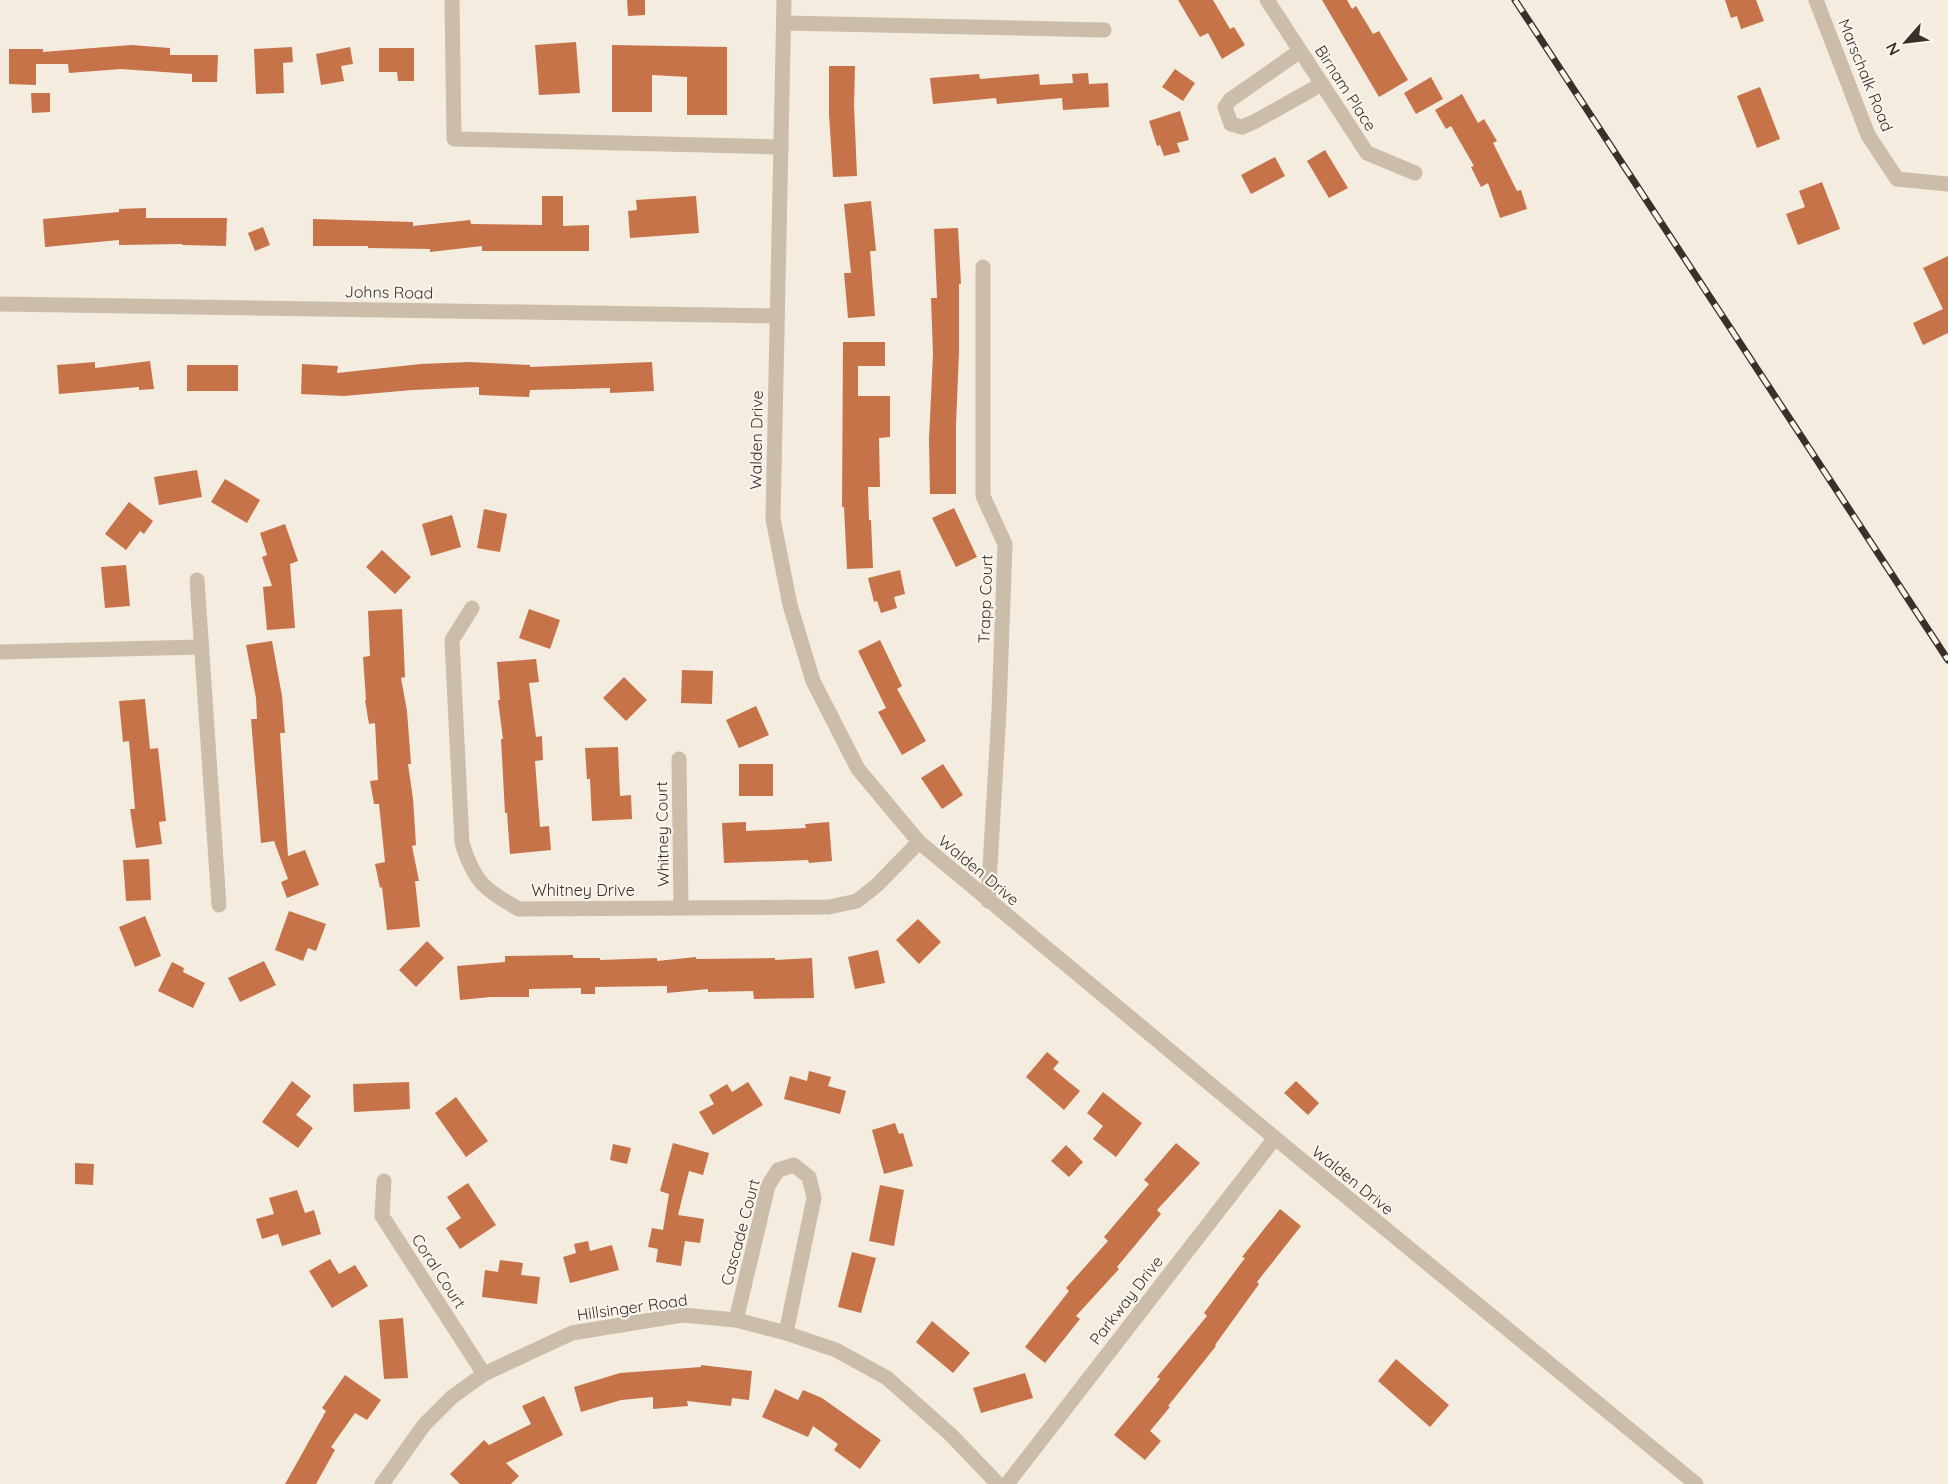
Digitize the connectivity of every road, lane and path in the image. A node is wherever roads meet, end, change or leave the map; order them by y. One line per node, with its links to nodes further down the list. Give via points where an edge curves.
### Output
1 (452, 0): 9 (street, via 454,139)
2 (784, 0): 5 (street, Walden Drive)
3 (1267, 0): 7 (street, Birnam Place)
4 (1816, 0): 11 (street, Marschalk Road, via 1868,135 1897,179)
5 (784, 23): 6 (street); 9 (street, Walden Drive)
6 (1104, 30)
7 (1300, 51): 8 (street, Birnam Place); 8 (street, via 1230,100 1225,107 1231,124 1242,127 1254,122)
8 (1322, 84): 10 (street, Birnam Place, via 1367,153)
9 (781, 147): 14 (street, Walden Drive)
10 (1415, 173)
11 (1948, 184)
12 (983, 267): 21 (street, Trapp Court, via 983,496 1005,544)
13 (0, 304): 14 (street, Johns Road)
14 (777, 316): 20 (street, Walden Drive, via 773,519 790,605 813,681 858,769)
15 (197, 580): 17 (street)
16 (472, 608): 23 (street, Whitney Drive, via 452,640 462,843 470,868 491,894 519,909)
17 (200, 646): 18 (street); 22 (street)
18 (0, 652)
19 (679, 759): 23 (street, Whitney Court)
20 (919, 842): 21 (street, Walden Drive); 23 (street, Whitney Drive, via 857,902 829,907)
21 (988, 901): 24 (street, Walden Drive)
22 (219, 905)
23 (681, 908)
24 (1275, 1138): 31 (street, Parkway Drive); 32 (street, Walden Drive)
25 (384, 1181): 28 (street, Coral Court, via 382,1216)
26 (736, 1320): 27 (street, Hillsinger Road); 27 (street, Cascade Court, via 768,1186 778,1170 794,1164 809,1177 814,1198); 28 (street, Hillsinger Road, via 682,1315 573,1333)
27 (786, 1333): 30 (street, Hillsinger Road, via 836,1350 887,1377)
28 (484, 1374): 29 (street, Hillsinger Road, via 452,1397 424,1425)
29 (382, 1484)
30 (998, 1484)
31 (1007, 1484)
32 (1696, 1484)

